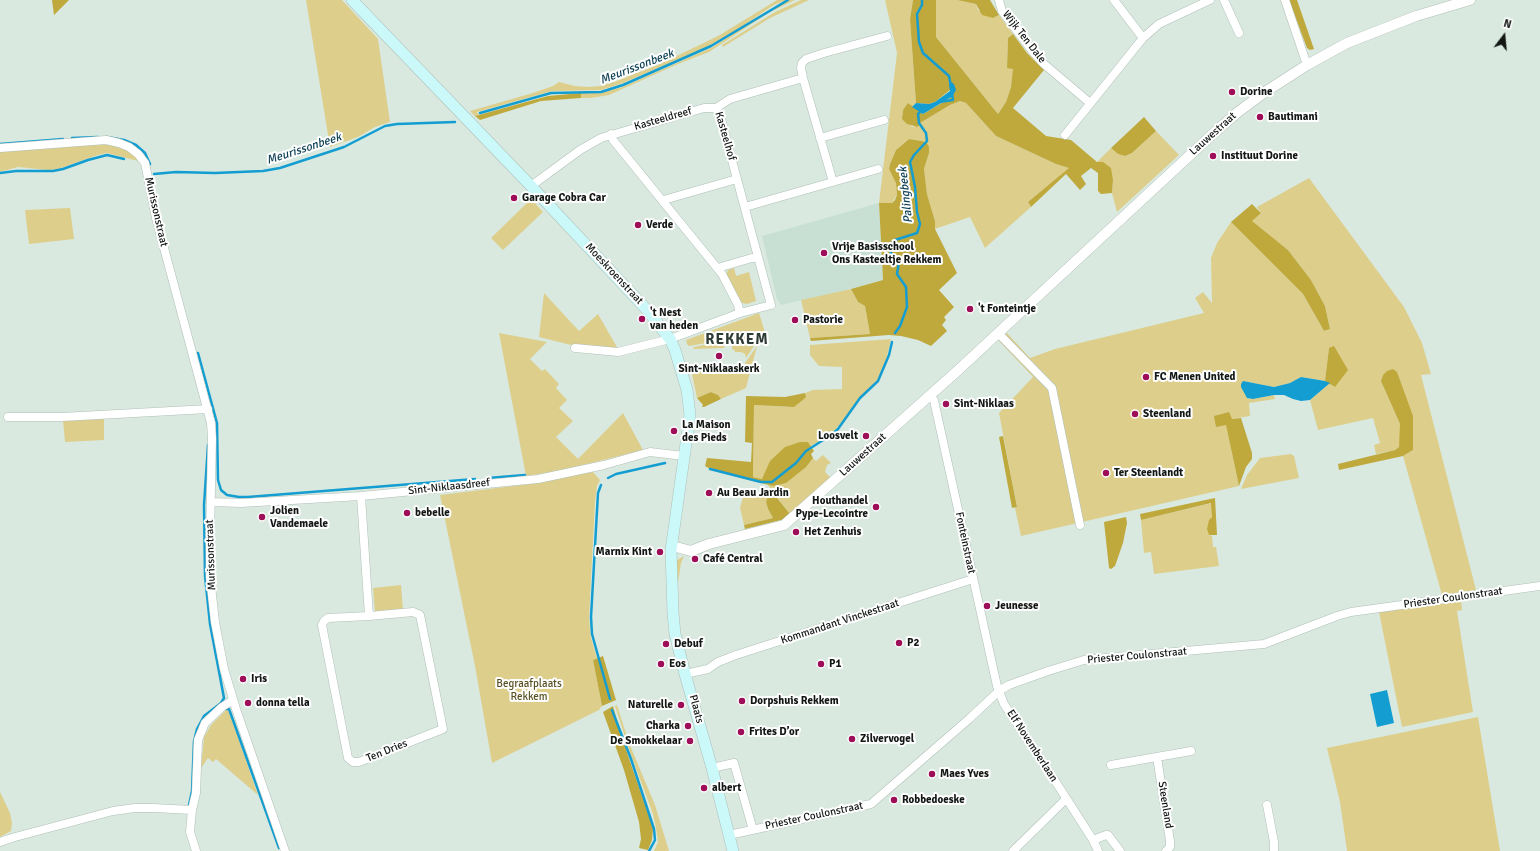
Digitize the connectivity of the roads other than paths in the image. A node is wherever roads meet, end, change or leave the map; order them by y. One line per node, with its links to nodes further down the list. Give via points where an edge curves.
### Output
1 (352, 0): 23 (main road, Moeskroenstraat)
2 (999, 0): 13 (street, Wijk Ten Dale, via 1002,11 1034,53)
3 (1114, 0): 10 (street)
4 (1210, 0): 10 (street, via 1159,24)
5 (1224, 0): 8 (street)
6 (1285, 0): 11 (street)
7 (1470, 0): 11 (street, Lauwestraat, via 1390,25 1347,43)
8 (1239, 33)
9 (887, 36): 12 (street, via 806,60 801,68)
10 (1142, 38): 13 (street)
11 (1308, 65): 29 (street, Lauwestraat, via 1265,92 1216,131)
12 (803, 78): 14 (street, Kasteelhof, via 730,99); 18 (street)
13 (1090, 103): 17 (street)
14 (716, 108): 16 (street, Kasteeldreef, via 704,108); 21 (street, Kasteelhof)
15 (884, 120): 18 (street)
16 (611, 134): 23 (street, Kasteeldreef, via 592,142); 24 (street, via 613,140)
17 (1065, 135)
18 (820, 138): 22 (street)
19 (0, 148): 33 (street, Murissonstraat, via 106,140 129,147 142,159)
20 (878, 169): 22 (street)
21 (737, 179): 24 (street); 25 (street, Kasteelhof)
22 (833, 182): 25 (street)
23 (531, 186): 30 (main road, Moeskroenstraat)
24 (663, 202): 27 (street)
25 (745, 207): 26 (street, Kasteelhof)
26 (758, 258): 27 (street); 28 (street, via 771,305)
27 (718, 269): 28 (street)
28 (740, 313): 30 (street)
29 (998, 333): 32 (street, Lauwestraat); 38 (street, via 1052,388)
30 (672, 338): 31 (street, via 618,352); 35 (main road, Moeskroenstraat, via 688,390 690,416)
31 (575, 348)
32 (929, 395): 39 (street, Lauwestraat, via 784,525 709,544 680,543); 40 (street, Fonteinstraat, via 934,400)
33 (208, 409): 34 (street, via 62,417); 37 (street, Murissonstraat, via 212,438)
34 (8, 416)
35 (684, 456): 36 (street, Sint-Niklaasdreef, via 650,452 538,479); 39 (main road, Moeskroenstraat)
36 (360, 496): 37 (street, Sint-Niklaasdreef, via 241,503); 42 (street)
37 (211, 502): 45 (street, Murissonstraat, via 210,576 215,622)
38 (1080, 525)
39 (674, 549): 43 (main road, Moeskroenstraat, via 673,612 675,634)
40 (973, 579): 43 (street, Kommandant Vinckestraat, via 736,655 708,669); 44 (street, Fonteinstraat, via 993,674)
41 (1540, 586): 44 (street, Priester Coulonstraat, via 1351,612 1264,644 1084,660)
42 (369, 616): 42 (street, Ten Dries, via 328,618 322,625 348,758 353,762 359,762 443,729 420,615 413,612)
43 (685, 674): 49 (main road, Plaats)
44 (999, 691): 50 (street, Elf Novemberlaan, via 1004,704); 53 (street, Priester Coulonstraat, via 871,804)
45 (233, 700): 52 (street, via 210,718 201,730 198,740 196,793); 58 (street, Murissonstraat)
46 (1191, 751): 47 (street)
47 (1157, 757): 48 (street); 63 (street, Steenland, via 1170,840 1170,847)
48 (1111, 765)
49 (712, 768): 53 (street, via 734,763); 54 (main road, Plaats)
50 (1066, 799): 55 (street, Elf Novemberlaan); 60 (street)
51 (1268, 805): 64 (street)
52 (192, 810): 56 (street, via 135,808 113,811); 57 (street, via 190,832)
53 (753, 830): 54 (street, Priester Coulonstraat)
54 (729, 835): 59 (main road)
55 (1093, 840): 61 (street); 62 (street, via 1106,834)
56 (0, 842)
57 (196, 851)
58 (285, 851)
59 (733, 851)
60 (1013, 851)
61 (1098, 851)
62 (1120, 851)
63 (1166, 851)
64 (1274, 851)

